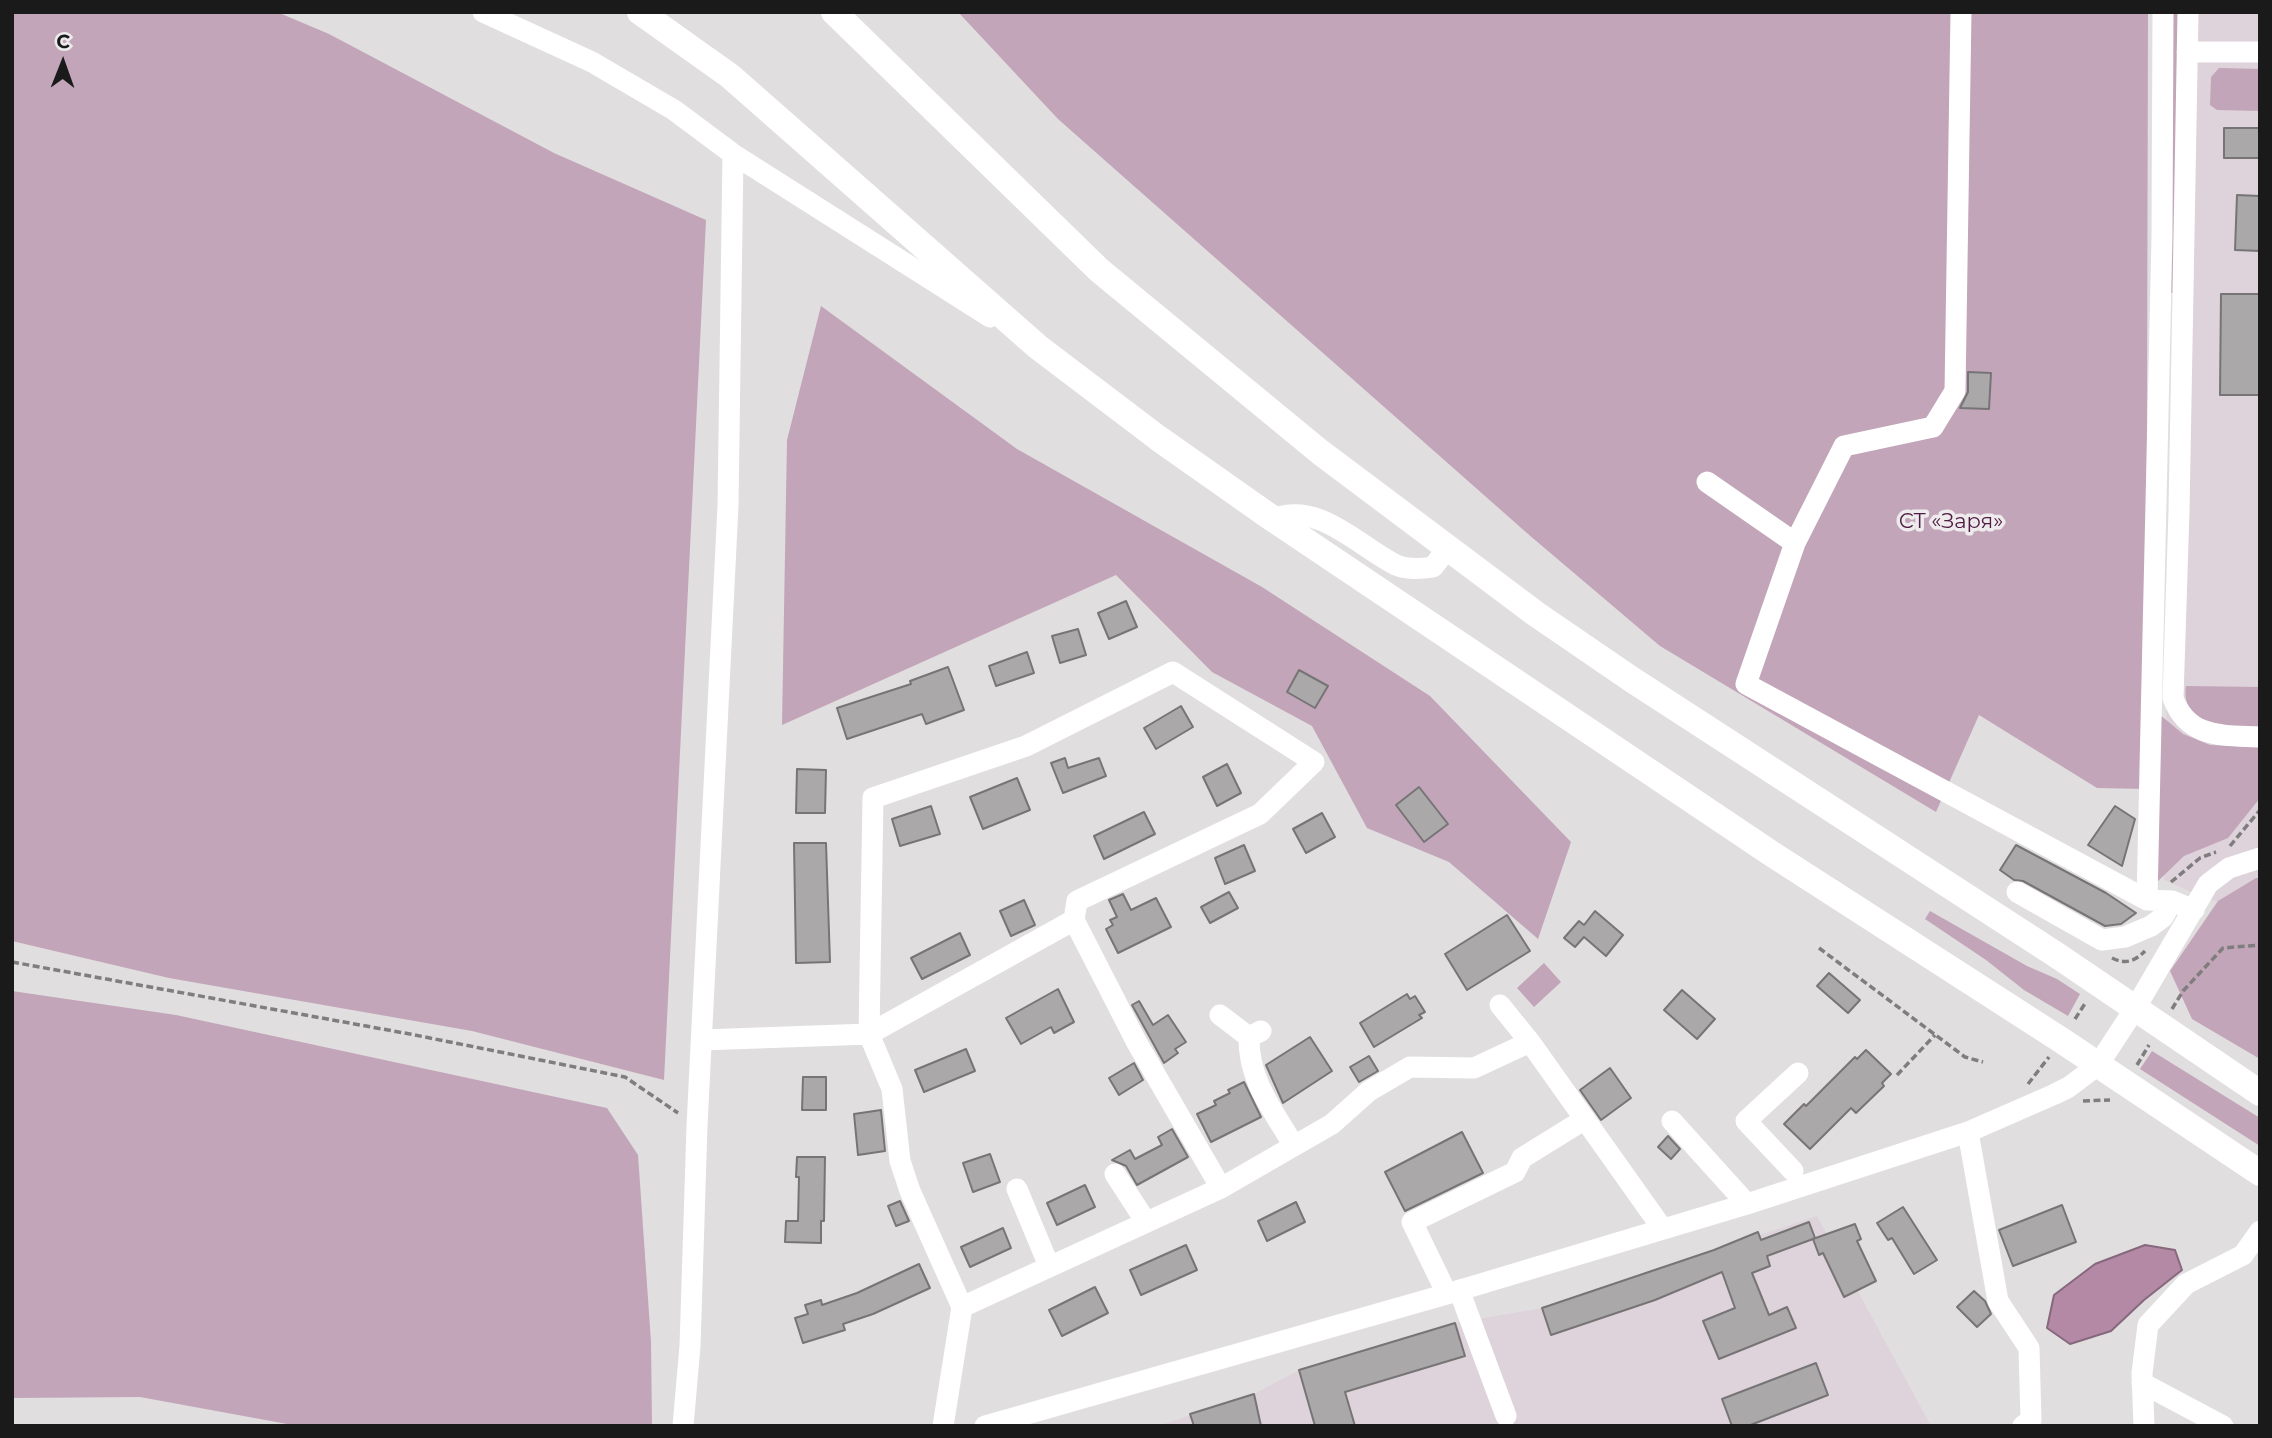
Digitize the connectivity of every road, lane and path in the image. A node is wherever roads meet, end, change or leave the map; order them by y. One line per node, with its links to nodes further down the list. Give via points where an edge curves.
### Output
1 (483, 12): 9 (street, via 592,62 674,110)
2 (640, 12): 10 (main road, via 730,76)
3 (834, 12): 14 (main road, via 1098,270 1320,453)
4 (1961, 12): 13 (street, via 1955,391 1933,426 1844,446)
5 (2163, 12): 18 (street)
6 (2188, 12): 7 (street)
7 (2187, 52): 8 (street); 15 (street, via 2173,698 2186,721 2208,733)
8 (2260, 52)
9 (733, 154): 10 (street); 31 (street, via 728,506)
10 (1038, 347): 12 (main road)
11 (1707, 482): 13 (street)
12 (1273, 519): 14 (street, via 1287,513 1307,516 1352,535 1397,565 1419,570 1433,567); 35 (main road, via 1772,854)
13 (1794, 543): 18 (street, via 1746,684)
14 (1448, 548): 26 (main road, via 1631,680)
15 (2260, 737)
16 (2260, 859): 20 (street, via 2229,868 2208,884)
17 (2017, 892): 19 (street, via 2102,940 2151,926)
18 (2147, 900): 19 (street)
19 (2172, 901): 20 (street)
20 (2194, 910): 26 (street)
21 (1074, 920): 29 (street); 29 (street, via 1077,901 1260,814 1314,762 1173,672 1026,746 873,798); 50 (street, via 1137,1043)
22 (1819, 948): 30 (path)
23 (12, 962): 44 (path, via 625,1077)
24 (2086, 1002): 28 (path)
25 (1500, 1005): 32 (street)
26 (2136, 1007): 35 (street); 39 (main road)
27 (1220, 1015): 46 (street, via 1255,1034 1248,1056 1254,1077)
28 (2075, 1019)
29 (869, 1034): 31 (street); 58 (street, via 891,1089 900,1161 910,1191)
30 (1935, 1035): 34 (path, via 1965,1058); 37 (path)
31 (702, 1040): 44 (street)
32 (1530, 1042): 42 (street); 46 (street, via 1474,1068 1410,1067)
33 (2051, 1056): 38 (path)
34 (1983, 1062)
35 (2098, 1065): 45 (street, via 2069,1087); 48 (main road)
36 (1798, 1073): 47 (street, via 1746,1121)
37 (1897, 1075)
38 (2024, 1089)
39 (2260, 1093)
40 (2115, 1100): 41 (path)
41 (2079, 1101)
42 (1585, 1119): 54 (street); 57 (street, via 1522,1158 1516,1172 1412,1222)
43 (1672, 1121): 52 (street)
44 (697, 1126): 61 (street)
45 (1968, 1132): 52 (street); 64 (street, via 1998,1301 2029,1348 2031,1420)
46 (1294, 1146): 50 (street)
47 (1793, 1171)
48 (2260, 1173)
49 (1115, 1174): 53 (street)
50 (1221, 1188): 53 (street)
51 (1017, 1189): 56 (street)
52 (1747, 1204): 54 (street)
53 (1146, 1222): 56 (street)
54 (1662, 1228): 57 (street)
55 (2260, 1231): 59 (street, via 2243,1255 2186,1283 2148,1325)
56 (1049, 1266): 58 (street)
57 (1453, 1292): 60 (street); 63 (street)
58 (962, 1307): 62 (street)
59 (2142, 1383): 65 (street); 66 (street)
60 (1506, 1416)
61 (683, 1426)
62 (943, 1426)
63 (985, 1426)
64 (2023, 1426)
65 (2144, 1426)
66 (2223, 1426)

